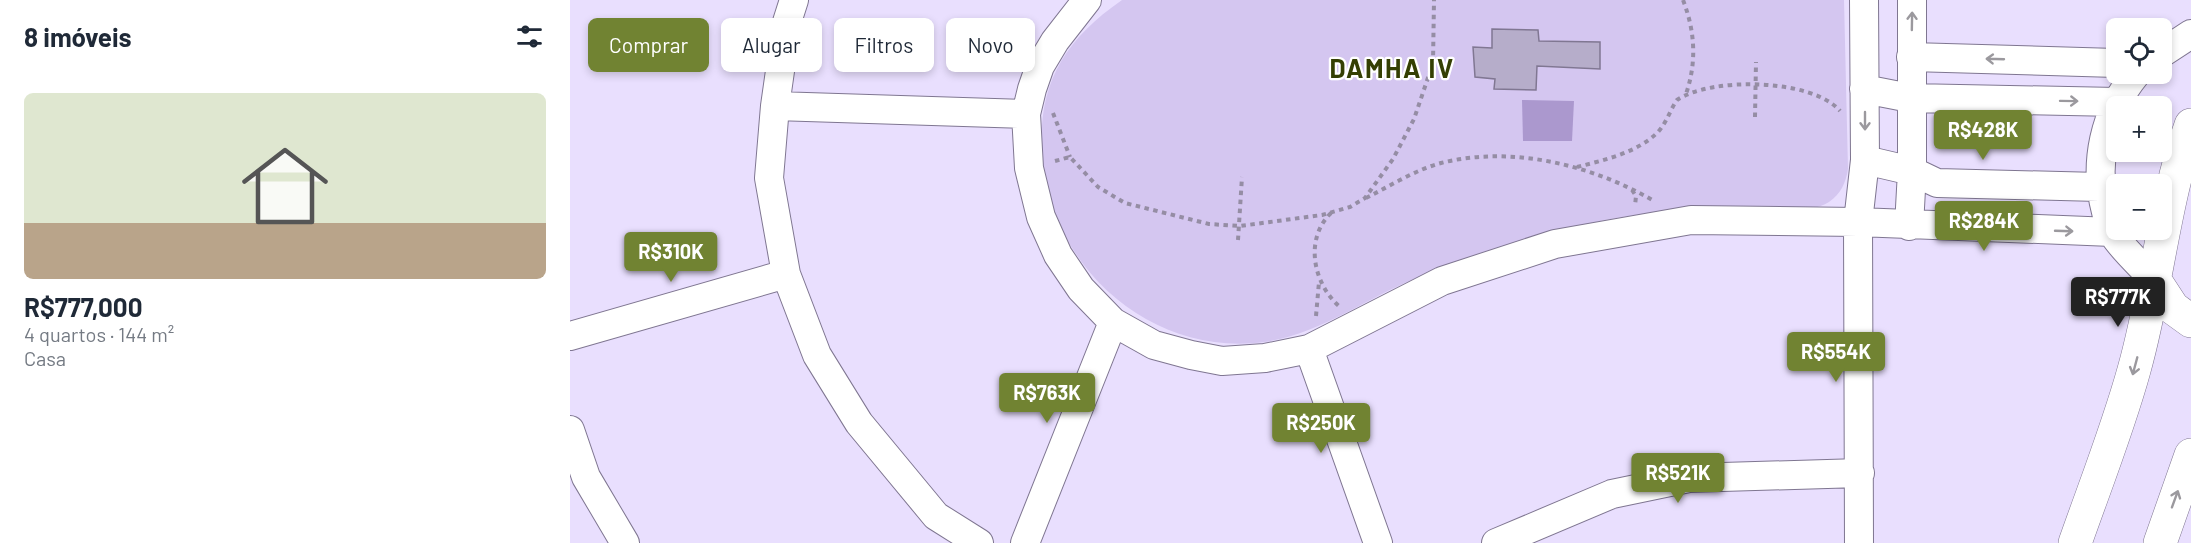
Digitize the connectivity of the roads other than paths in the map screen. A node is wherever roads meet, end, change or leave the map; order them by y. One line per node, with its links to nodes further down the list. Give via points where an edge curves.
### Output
1 (794, 0): 12 (street, via 787,22)
2 (1087, 0): 13 (street, via 1040,66)
3 (1864, 0): 9 (street)
4 (1912, 0): 7 (street, one-way to 4)
5 (2191, 34): 6 (street)
6 (2172, 46)
7 (1911, 57): 8 (street, one-way to 7); 10 (street)
8 (2106, 63)
9 (1864, 89): 10 (street); 16 (street, one-way to 16)
10 (1910, 98): 11 (street, one-way to 11); 17 (street)
11 (2106, 102)
12 (775, 106): 13 (street); 24 (street, via 769,178)
13 (1038, 109): 27 (street, via 1029,168 1041,217 1058,255 1081,289)
14 (2191, 125): 25 (street, via 2180,156)
15 (2106, 135): 18 (street)
16 (1865, 160): 17 (street); 20 (street)
17 (1912, 171): 18 (street, via 1937,183); 21 (street)
18 (2099, 187): 19 (street)
19 (2106, 211)
20 (1858, 222): 21 (street); 29 (street, via 1691,220 1555,244 1442,281); 32 (street)
21 (1909, 226): 22 (street, one-way to 22)
22 (2106, 232)
23 (2119, 240): 25 (street)
24 (786, 274): 28 (street); 34 (street, via 817,355 859,423 936,516)
25 (2156, 282): 26 (street, via 2173,308); 39 (street, one-way to 39, via 2134,371)
26 (2191, 321)
27 (1113, 322): 29 (street, via 1154,345 1222,361 1265,358); 35 (street)
28 (570, 336)
29 (1311, 336): 36 (street)
30 (570, 430): 33 (street, via 586,477)
31 (2191, 455): 40 (street, one-way to 31)
32 (1860, 472): 37 (street, via 1689,478 1612,494); 38 (street)
33 (625, 543)
34 (979, 543)
35 (1025, 543)
36 (1378, 543)
37 (1496, 543)
38 (1859, 543)
39 (2075, 543)
40 (2160, 543)

